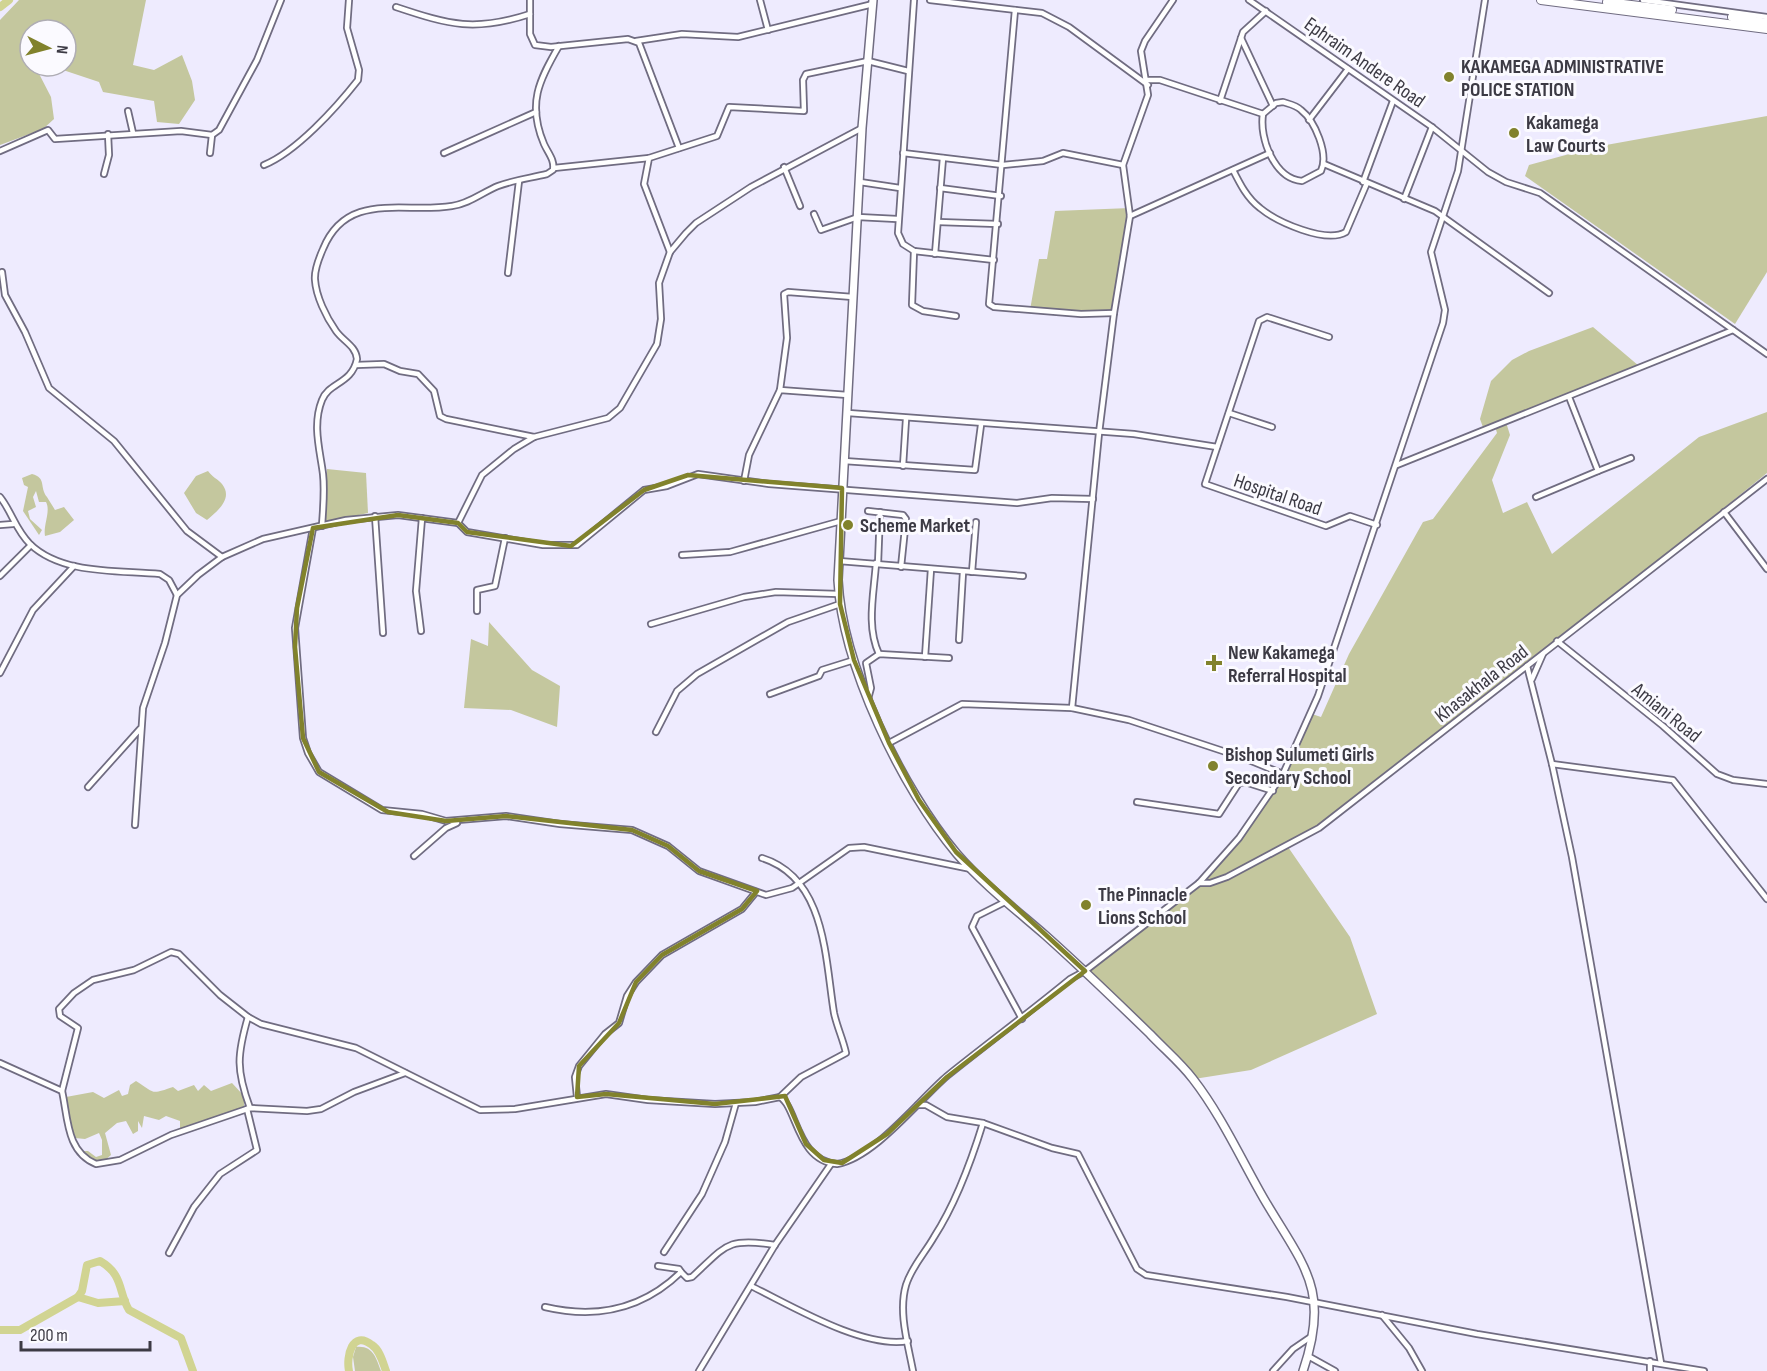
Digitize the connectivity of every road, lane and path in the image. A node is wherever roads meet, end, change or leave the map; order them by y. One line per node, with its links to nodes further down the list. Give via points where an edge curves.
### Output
1 (281, 0): 41 (street, via 256,60 219,130)
2 (349, 0): 52 (street, via 347,28 358,80 306,136)
3 (530, 0): 18 (street)
4 (760, 0): 22 (street)
5 (914, 0): 28 (street)
6 (930, 0): 16 (street)
7 (1173, 0): 29 (street, via 1141,51)
8 (1249, 0): 17 (street, Ephraim Andere Road)
9 (1485, 0): 44 (street)
10 (1541, 0): 21 (highway)
11 (1587, 0): 15 (highway)
12 (1645, 0): 15 (street); 19 (street)
13 (873, 2): 22 (street); 26 (main road)
14 (396, 7): 18 (street, via 462,25 502,24)
15 (1656, 8): 20 (highway)
16 (1016, 10): 29 (street, via 1052,17); 53 (street)
17 (1266, 12): 23 (street, via 1244,29); 27 (street, Ephraim Andere Road)
18 (530, 14): 25 (street, via 532,42)
19 (1767, 17)
20 (1767, 22)
21 (1767, 28)
22 (768, 30): 24 (street, via 738,37 681,34)
23 (1241, 38): 31 (street); 32 (street)
24 (636, 41): 25 (street); 42 (street)
25 (559, 46): 34 (street, via 540,80)
26 (868, 61): 28 (street); 38 (main road); 42 (street, via 805,75 802,112 728,107 717,136)
27 (1348, 69): 30 (street, Ephraim Andere Road); 36 (street)
28 (908, 71): 47 (street)
29 (1147, 82): 31 (street, via 1160,80); 54 (street, via 1146,105)
30 (1393, 100): 37 (street, Ephraim Andere Road); 61 (street)
31 (1220, 101): 35 (street)
32 (1273, 106): 35 (street); 36 (street, via 1283,102 1293,105)
33 (128, 111): 39 (street)
34 (536, 112): 46 (street); 55 (street)
35 (1263, 114): 48 (street, via 1262,129)
36 (1309, 120): 51 (street)
37 (1432, 127): 44 (street, Ephraim Andere Road); 65 (street)
38 (862, 128): 56 (street); 60 (main road)
39 (133, 133): 40 (street); 41 (street, via 181,131)
40 (108, 134): 43 (street, via 55,139 48,130); 58 (street, via 109,155)
41 (212, 135): 45 (street)
42 (678, 148): 49 (street)
43 (0, 151)
44 (1462, 151): 70 (street); 84 (street, Ephraim Andere Road, via 1498,178 1539,193)
45 (210, 153)
46 (444, 153)
47 (903, 153): 50 (street); 62 (street)
48 (1270, 153): 51 (street, via 1287,176 1295,180 1314,176); 57 (street)
49 (649, 158): 55 (street); 75 (street, via 644,184)
50 (943, 158): 53 (street); 63 (street)
51 (1324, 164): 61 (street)
52 (264, 165)
53 (1003, 165): 54 (street, via 1042,161 1063,153); 64 (street)
54 (1123, 165): 68 (street)
55 (554, 168): 59 (street, via 547,174)
56 (784, 168): 66 (street); 75 (street, via 696,223)
57 (1233, 170): 61 (street, via 1250,199 1270,215 1330,236 1346,232); 68 (street)
58 (104, 174)
59 (519, 181): 79 (street); 87 (street, via 451,207 377,208 351,216 338,226 322,250 315,280 327,315 356,353)
60 (860, 182): 62 (street); 69 (main road)
61 (1365, 182): 65 (street)
62 (900, 188): 71 (street)
63 (940, 188): 64 (street); 72 (street)
64 (1000, 195): 73 (street)
65 (1404, 199): 70 (street)
66 (800, 206)
67 (814, 214): 69 (street, via 821,230)
68 (1130, 216): 82 (street)
69 (858, 217): 71 (street); 81 (main road)
70 (1442, 217): 80 (street); 101 (street, via 1431,260 1445,314)
71 (897, 219): 74 (street, via 900,239)
72 (938, 222): 73 (street); 76 (street)
73 (998, 224): 77 (street)
74 (914, 251): 76 (street); 83 (street, via 912,305 923,311)
75 (670, 252): 97 (street, via 659,283 661,331 657,344 620,408 600,421)
76 (935, 254): 77 (street)
77 (994, 260): 82 (street, via 989,302 992,306)
78 (2, 272): 126 (street, via 5,295 49,388 114,441 182,525)
79 (508, 273)
80 (1549, 293)
81 (853, 297): 88 (street, via 784,294 787,338); 89 (main road)
82 (1114, 313): 96 (street)
83 (957, 316)
84 (1733, 330): 86 (street, Ephraim Andere Road); 90 (street)
85 (1329, 337): 92 (street, via 1267,317 1262,319)
86 (1767, 354)
87 (356, 365): 97 (street, via 384,364 418,374 431,386 440,416 446,419); 121 (street, via 342,384 322,397 320,406 317,431 323,475)
88 (780, 390): 89 (street); 105 (street, via 750,456)
89 (848, 395): 91 (main road)
90 (1569, 397): 101 (street); 103 (street)
91 (848, 413): 93 (street); 100 (main road)
92 (1229, 413): 95 (street); 98 (street)
93 (906, 419): 94 (street); 102 (street)
94 (981, 425): 96 (street); 102 (street, via 975,470)
95 (1272, 427)
96 (1099, 433): 98 (street, via 1134,434); 109 (street)
97 (534, 437): 117 (street, via 482,475)
98 (1217, 447): 120 (street, Hospital Road, via 1205,484 1326,526 1350,516)
99 (1631, 458): 103 (street)
100 (844, 461): 102 (street); 106 (main road)
101 (1396, 465): 120 (street)
102 (903, 466)
103 (1598, 471): 108 (street)
104 (1767, 479): 112 (street, Khasakhala Road)
105 (744, 481): 106 (street); 123 (street, via 698,474 644,490 578,545 543,545)
106 (842, 488): 109 (street, via 1017,503 1052,498); 115 (main road)
107 (0, 497): 118 (street)
108 (1536, 497)
109 (1093, 499): 156 (street)
110 (868, 511): 111 (street)
111 (880, 512): 128 (street); 130 (street, via 898,513 906,519)
112 (1724, 512): 132 (street); 145 (street, Khasakhala Road)
113 (375, 516): 114 (street); 121 (street); 143 (street)
114 (422, 518): 117 (street); 142 (street, via 416,591)
115 (841, 521): 125 (street, via 730,552); 127 (main road)
116 (976, 522): 134 (street)
117 (458, 523): 123 (street, via 467,532)
118 (13, 524): 119 (street); 124 (street)
119 (0, 525)
120 (1377, 525): 161 (street, via 1318,696)
121 (322, 526): 122 (street)
122 (313, 528): 126 (street, via 263,539); 166 (street, via 295,628 297,683 308,753 328,779 382,810)
123 (506, 538): 140 (street, via 495,586 477,590)
124 (31, 545): 129 (street); 135 (street)
125 (682, 555)
126 (222, 557): 138 (street)
127 (839, 561): 128 (street); 137 (main road)
128 (877, 563): 130 (street); 147 (street, via 871,627)
129 (74, 566): 138 (street, via 160,574 169,580); 152 (street, via 33,610)
130 (901, 567): 131 (street)
131 (932, 569): 133 (street); 148 (street)
132 (1767, 569)
133 (963, 572): 134 (street); 144 (street)
134 (972, 572): 136 (street)
135 (0, 576)
136 (1023, 576)
137 (839, 594): 139 (main road); 141 (street, via 776,591)
138 (177, 595): 157 (street)
139 (840, 604): 150 (main road); 158 (street, via 788,622 697,674 677,691)
140 (477, 611)
141 (651, 624)
142 (421, 632)
143 (383, 633)
144 (958, 640)
145 (1557, 641): 146 (street, Khasakhala Road); 162 (street, Amiani Road, via 1717,774)
146 (1544, 652): 151 (street, Khasakhala Road); 153 (street)
147 (879, 654): 148 (street); 155 (street, via 866,663 871,688)
148 (925, 657): 149 (street)
149 (949, 658)
150 (854, 660): 154 (street); 155 (main road)
151 (1527, 666): 153 (street); 171 (street, Khasakhala Road, via 1319,828 1227,877)
152 (0, 672)
153 (1532, 679): 160 (street)
154 (770, 694)
155 (868, 699): 159 (main road)
156 (1072, 708): 159 (street, via 962,704); 161 (street, via 1129,720)
157 (140, 729): 163 (street); 167 (street)
158 (656, 732)
159 (889, 744): 170 (main road, via 919,800)
160 (1552, 764): 174 (street, via 1673,780); 202 (street, via 1572,857)
161 (1283, 774): 164 (street)
162 (1767, 784)
163 (88, 787)
164 (1273, 791): 165 (street, via 1239,783 1219,814); 171 (street)
165 (1137, 802)
166 (459, 821): 168 (street); 173 (street, via 506,816 632,830 668,846 699,871)
167 (135, 825)
168 (414, 856)
169 (762, 858): 172 (street, via 781,864)
170 (971, 869): 172 (street, via 864,847 849,848); 175 (main road)
171 (1199, 883): 176 (street)
172 (799, 884): 173 (street, via 774,894); 182 (street, via 824,937 837,1028 846,1053 801,1077)
173 (756, 892): 183 (street, via 742,909 662,956 636,982 619,1023 579,1066 575,1077)
174 (1767, 899)
175 (1005, 902): 176 (main road); 178 (street, via 980,914 972,924)
176 (1086, 971): 178 (street, via 1070,979); 195 (main road, via 1194,1079 1298,1256)
177 (248, 1017): 180 (street, via 261,1024 356,1048); 181 (street, via 179,954 171,952 134,970 93,980 59,1009 60,1016 78,1028); 186 (street, via 238,1067)
178 (1022, 1019): 185 (street, via 947,1077)
179 (0, 1063): 181 (street)
180 (405, 1073): 183 (street, via 480,1110 515,1109); 186 (street, via 315,1110)
181 (62, 1091): 186 (street, via 77,1151 96,1164 120,1160 171,1136)
182 (780, 1096): 184 (street); 188 (street, via 788,1104 806,1144)
183 (577, 1097): 184 (street, via 606,1094 648,1100)
184 (736, 1103): 191 (street, via 725,1142 702,1194)
185 (918, 1105): 187 (street, via 927,1105 947,1118); 188 (street, via 866,1149 842,1163)
186 (249, 1108): 190 (street, via 257,1150 220,1174 194,1207)
187 (983, 1123): 195 (street, via 1078,1154 1142,1273); 199 (street, via 972,1161 935,1237 906,1285 903,1310)
188 (831, 1164): 189 (street)
189 (776, 1245): 193 (street, via 731,1243 692,1277); 194 (street)
190 (169, 1252)
191 (663, 1252)
192 (658, 1266): 193 (street)
193 (681, 1272): 196 (street, via 638,1300 607,1312 581,1314)
194 (751, 1286): 199 (street, via 861,1337 894,1343); 203 (street)
195 (1315, 1302): 197 (street); 198 (main road)
196 (545, 1306)
197 (1382, 1315): 201 (street); 208 (street)
198 (1315, 1335): 200 (main road); 205 (street, via 1293,1349)
199 (908, 1341): 204 (street)
200 (1308, 1356): 206 (main road); 207 (street)
201 (1650, 1361): 202 (street); 209 (street)
202 (1661, 1364): 210 (street)
203 (699, 1371)
204 (913, 1371)
205 (1273, 1371)
206 (1303, 1371)
207 (1335, 1371)
208 (1422, 1371)
209 (1650, 1371)
210 (1704, 1371)

